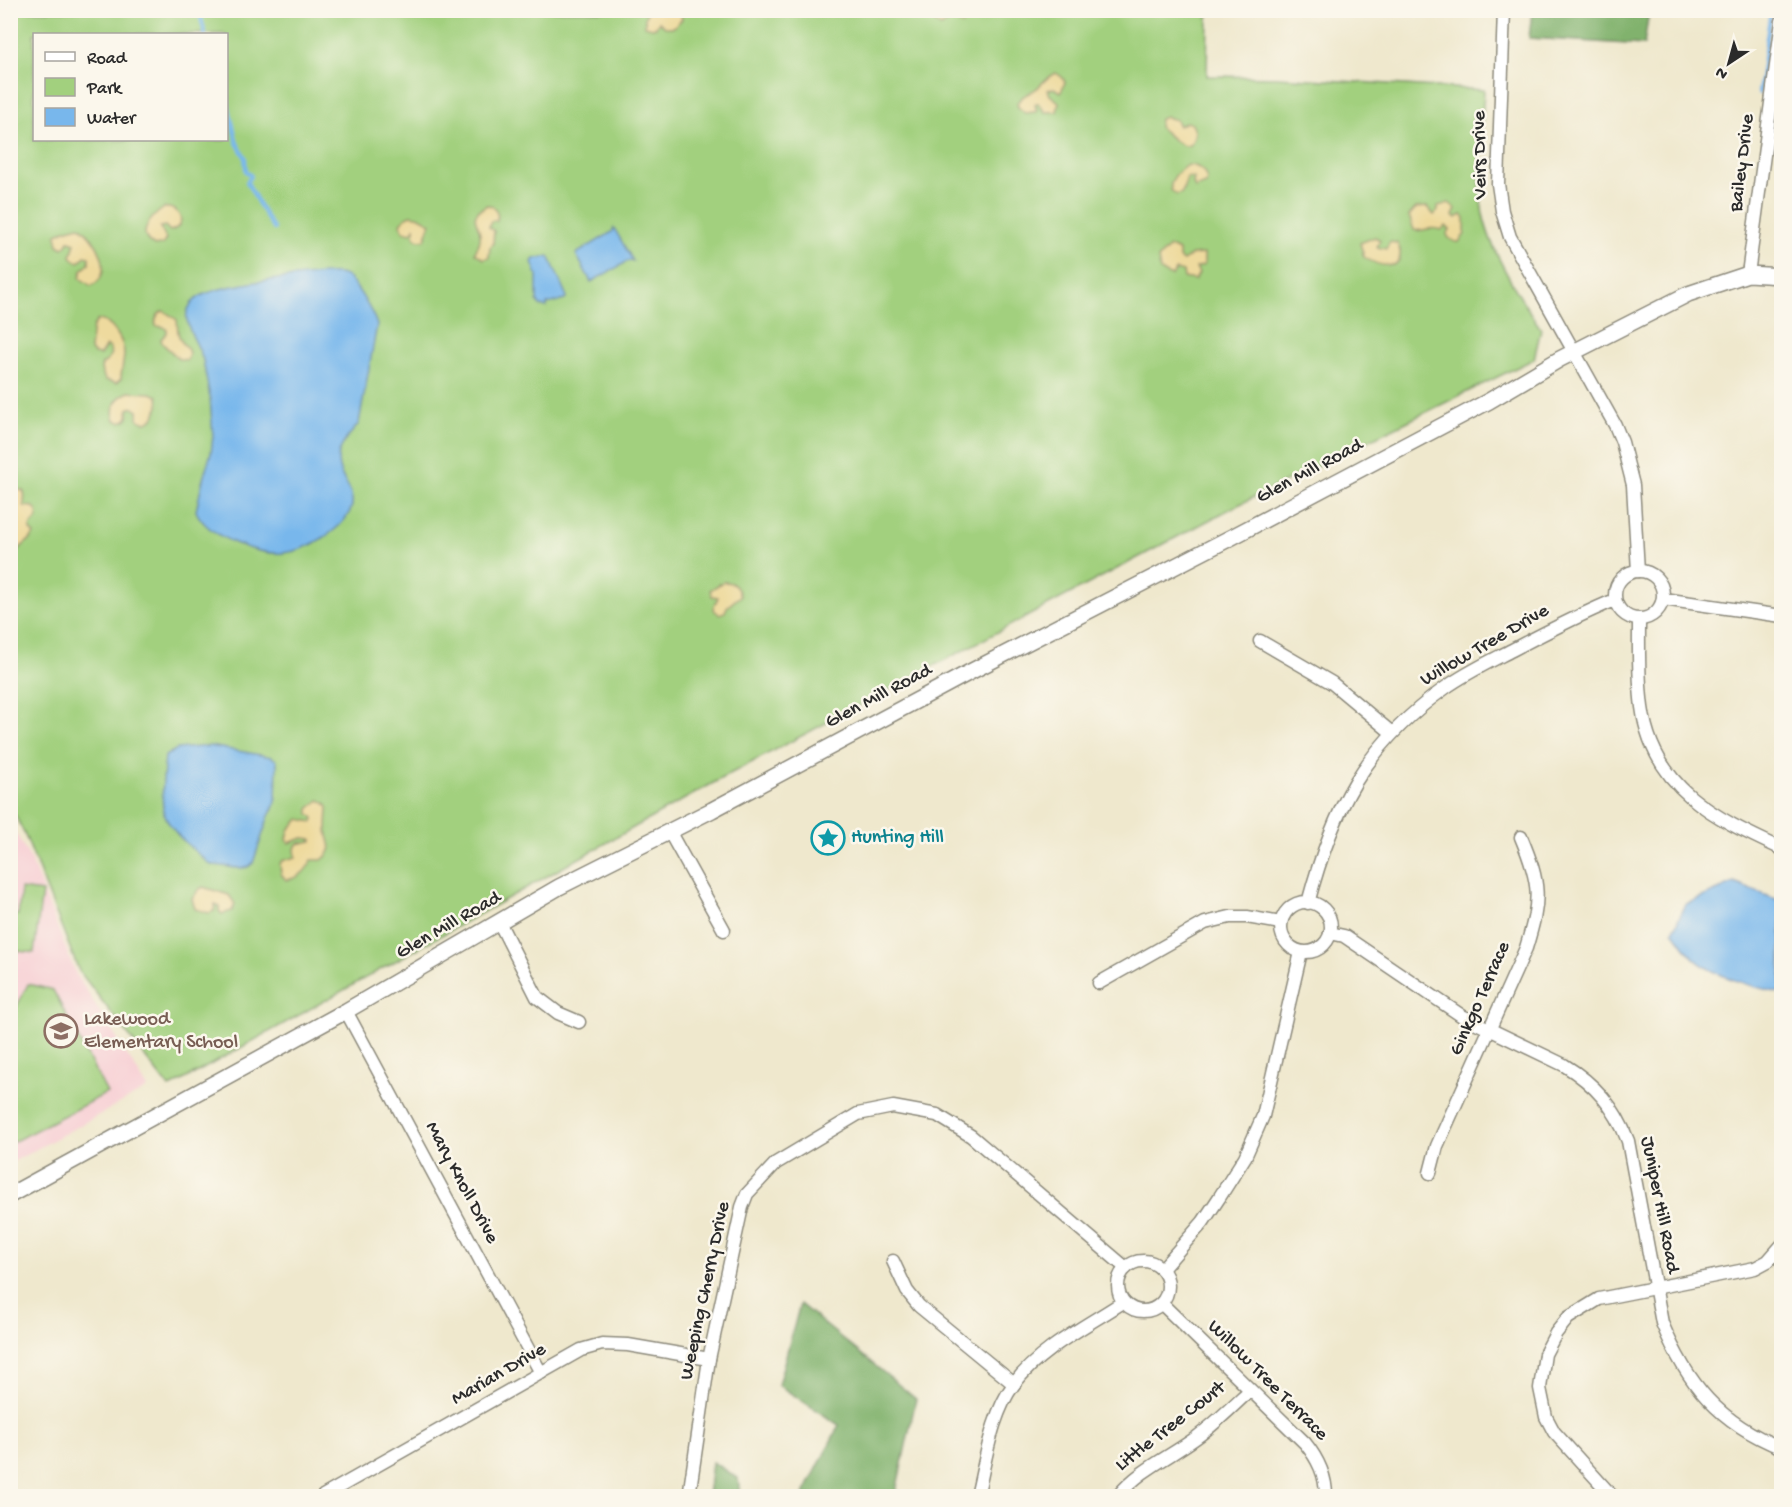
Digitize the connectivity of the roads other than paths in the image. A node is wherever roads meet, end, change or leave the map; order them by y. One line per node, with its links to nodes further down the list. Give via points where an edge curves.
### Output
1 (1504, 10): 5 (street, Veirs Drive, via 1498,184 1502,211 1525,267)
2 (1782, 21): 3 (street, Bailey Drive)
3 (1748, 274): 4 (main road, Glen Mill Road); 5 (main road, Glen Mill Road, via 1688,294)
4 (1782, 276)
5 (1575, 352): 6 (street, Veirs Drive, via 1615,425 1628,458); 13 (main road, Glen Mill Road, via 1232,537)
6 (1638, 571): 7 (street, via 1647,572 1660,583); 8 (street, via 1620,580)
7 (1663, 599): 9 (street); 10 (street, via 1652,616)
8 (1615, 600): 10 (street, via 1623,614); 12 (street, Willow Tree Drive, via 1459,679)
9 (1782, 616)
10 (1639, 620): 15 (street, via 1642,708 1650,739 1666,771 1702,808)
11 (1260, 641): 12 (street, via 1332,683)
12 (1392, 733): 16 (street, Willow Tree Drive, via 1358,777 1341,807 1324,845)
13 (669, 831): 17 (main road, Glen Mill Road); 19 (street)
14 (1521, 837): 25 (street, Ginkgo Terrace, via 1535,871 1536,916 1526,948)
15 (1782, 849)
16 (1308, 903): 18 (street, via 1288,910); 20 (street, via 1323,909)
17 (499, 922): 23 (main road, Glen Mill Road); 24 (street, via 537,997 558,1013)
18 (1281, 923): 21 (street, via 1284,938); 22 (street, via 1230,917 1205,923)
19 (724, 930)
20 (1330, 933): 21 (street, via 1323,946); 25 (street, Juniper Hill Road, via 1344,936 1436,1000)
21 (1301, 952): 31 (street, via 1263,1116 1245,1157 1219,1198)
22 (1099, 983)
23 (346, 1011): 27 (main road, Glen Mill Road); 36 (street, Mary Knoll Drive)
24 (579, 1022)
25 (1488, 1029): 26 (street, Ginkgo Terrace, via 1437,1146); 32 (street, Juniper Hill Road, via 1578,1073 1617,1115 1632,1156)
26 (1430, 1173)
27 (10, 1195)
28 (1782, 1245): 32 (street, via 1768,1261 1755,1268)
29 (892, 1261): 37 (street, via 919,1306)
30 (1126, 1268): 31 (street, via 1148,1262); 33 (street, via 1119,1281); 35 (street, Weeping Cherry Drive, via 971,1136 937,1115 893,1107 858,1114 776,1163 747,1194)
31 (1162, 1269): 34 (street, via 1168,1290)
32 (1656, 1288): 39 (street, Juniper Hill Road, via 1662,1323 1692,1382 1725,1417); 45 (street, via 1599,1299 1568,1318 1545,1354 1540,1388 1546,1417 1554,1432)
33 (1123, 1302): 34 (street, via 1130,1308 1147,1311); 37 (street, via 1059,1343)
34 (1162, 1304): 38 (street, Willow Tree Terrace)
35 (709, 1359): 36 (street, Marian Drive, via 602,1344 581,1350); 41 (street, Weeping Cherry Drive)
36 (542, 1373): 40 (street, Marian Drive)
37 (1014, 1384): 42 (street, via 993,1431)
38 (1250, 1390): 43 (street, Little Tree Court, via 1196,1438 1142,1472); 44 (street, Willow Tree Terrace, via 1317,1459)
39 (1782, 1448)
40 (323, 1497)
41 (689, 1497)
42 (977, 1497)
43 (1118, 1497)
44 (1326, 1497)
45 (1612, 1497)

